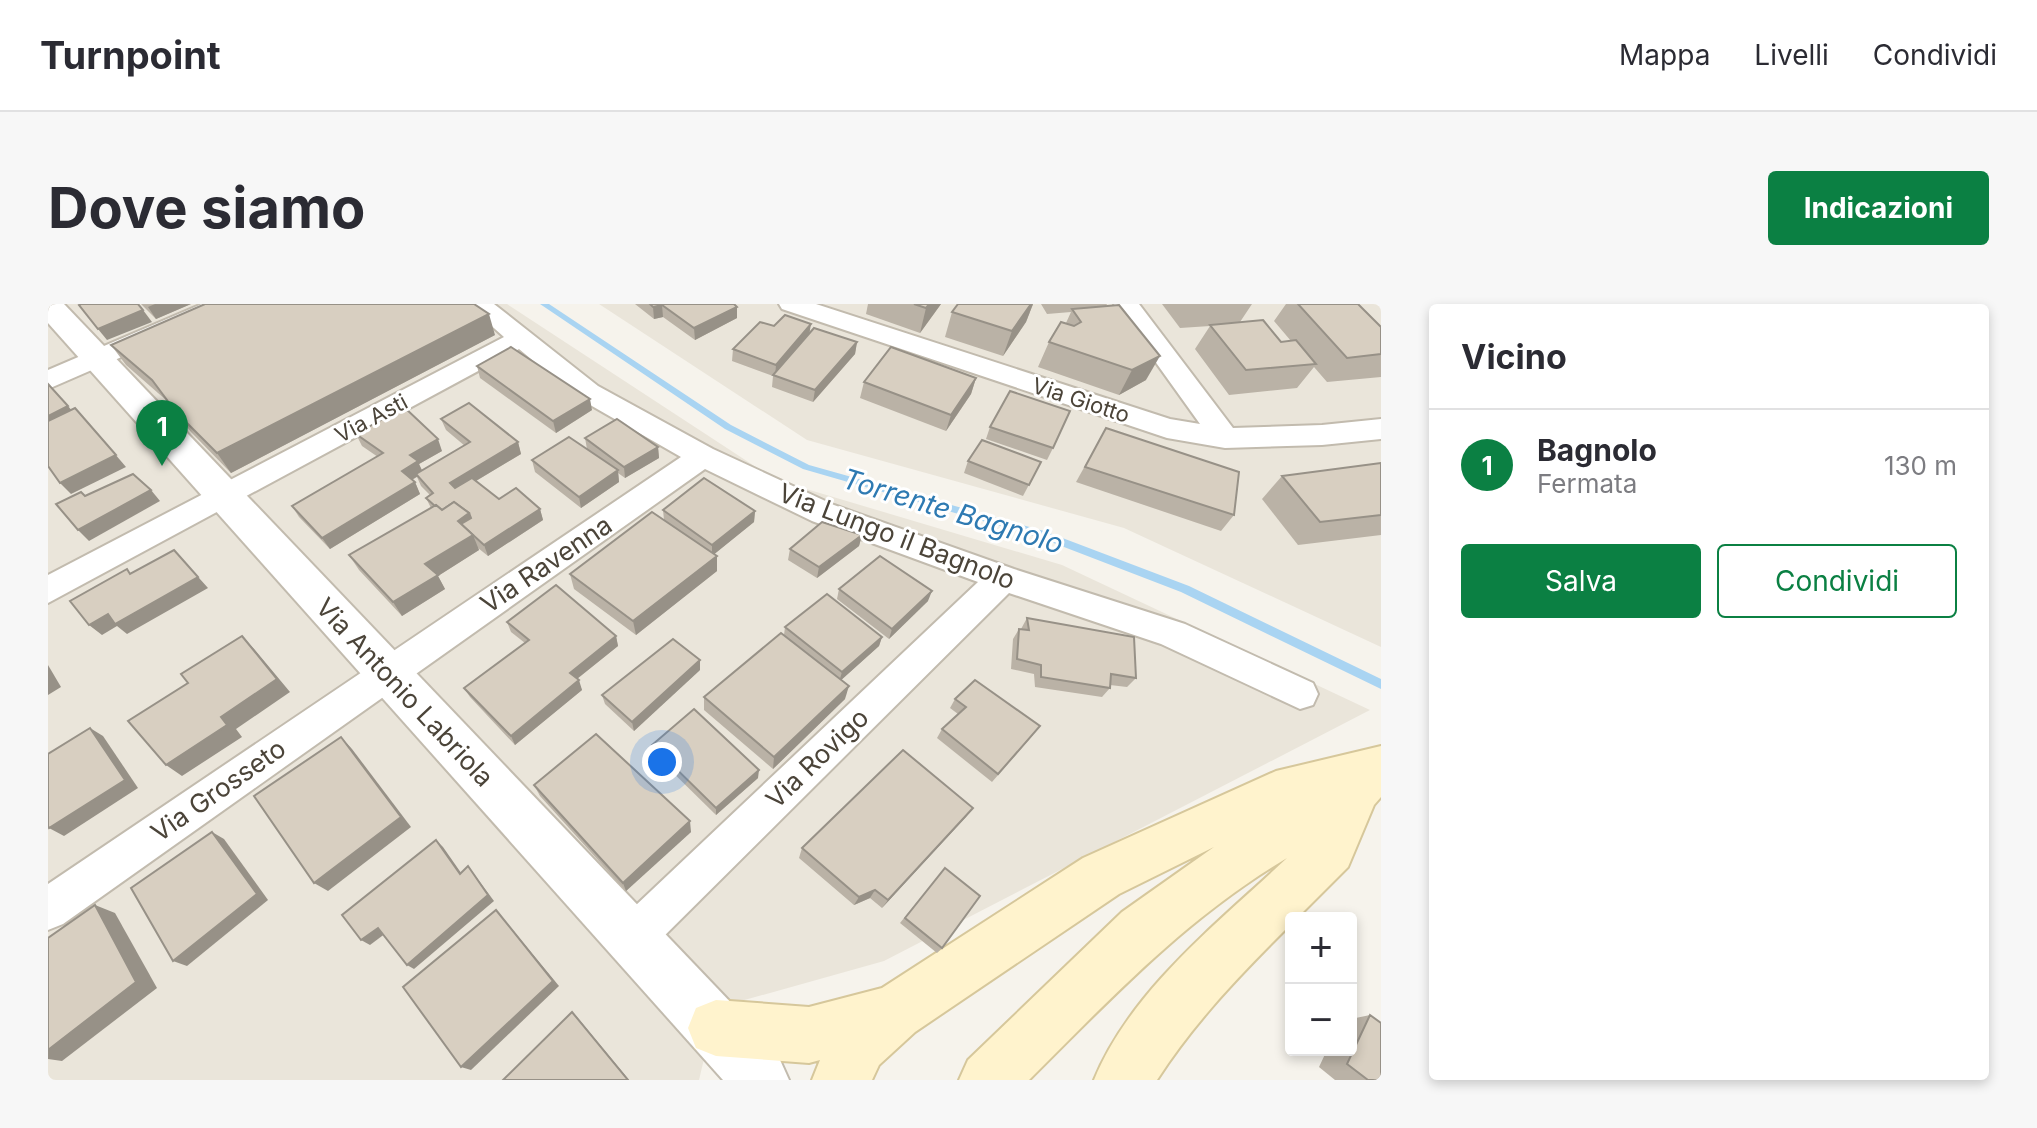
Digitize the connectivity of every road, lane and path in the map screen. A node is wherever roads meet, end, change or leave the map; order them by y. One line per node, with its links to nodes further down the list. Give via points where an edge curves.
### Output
1 (223, 304): 7 (street)
2 (479, 304): 6 (street, Via Lungo il Bagnolo)
3 (791, 304): 10 (street, Via Giotto, via 1167,428)
4 (1126, 304): 10 (street)
5 (48, 305): 7 (street, Via Antonio Labriola)
6 (519, 339): 11 (street, Via Lungo il Bagnolo, via 588,392); 12 (street, Via Asti)
7 (96, 359): 8 (street); 12 (street, Via Antonio Labriola)
8 (48, 380)
9 (1381, 429): 10 (street, Via Giotto)
10 (1225, 438)
11 (703, 456): 13 (street, Via Lungo il Bagnolo, via 823,513); 15 (street, Via Ravenna)
12 (223, 495): 14 (street, Via Asti); 15 (street, Via Antonio Labriola)
13 (1003, 578): 16 (street, Via Lungo il Bagnolo, via 1173,634); 19 (street, Via Rovigo)
14 (48, 590)
15 (388, 672): 18 (street, Via Grosseto); 19 (street, Via Antonio Labriola)
16 (1300, 694)
17 (1373, 777): 20 (main road, via 1276,793 1158,847 1101,876); 24 (main road, via 1243,856 1141,931); 25 (main road, via 1330,850 1209,968 1162,1022)
18 (48, 909)
19 (631, 939): 21 (street, Via Antonio Labriola)
20 (895, 1012): 21 (main road, via 809,1035); 23 (main road, via 859,1045)
21 (716, 1028): 22 (street, Via Antonio Labriola)
22 (760, 1080)
23 (841, 1080)
24 (988, 1080)
25 (1123, 1080)

